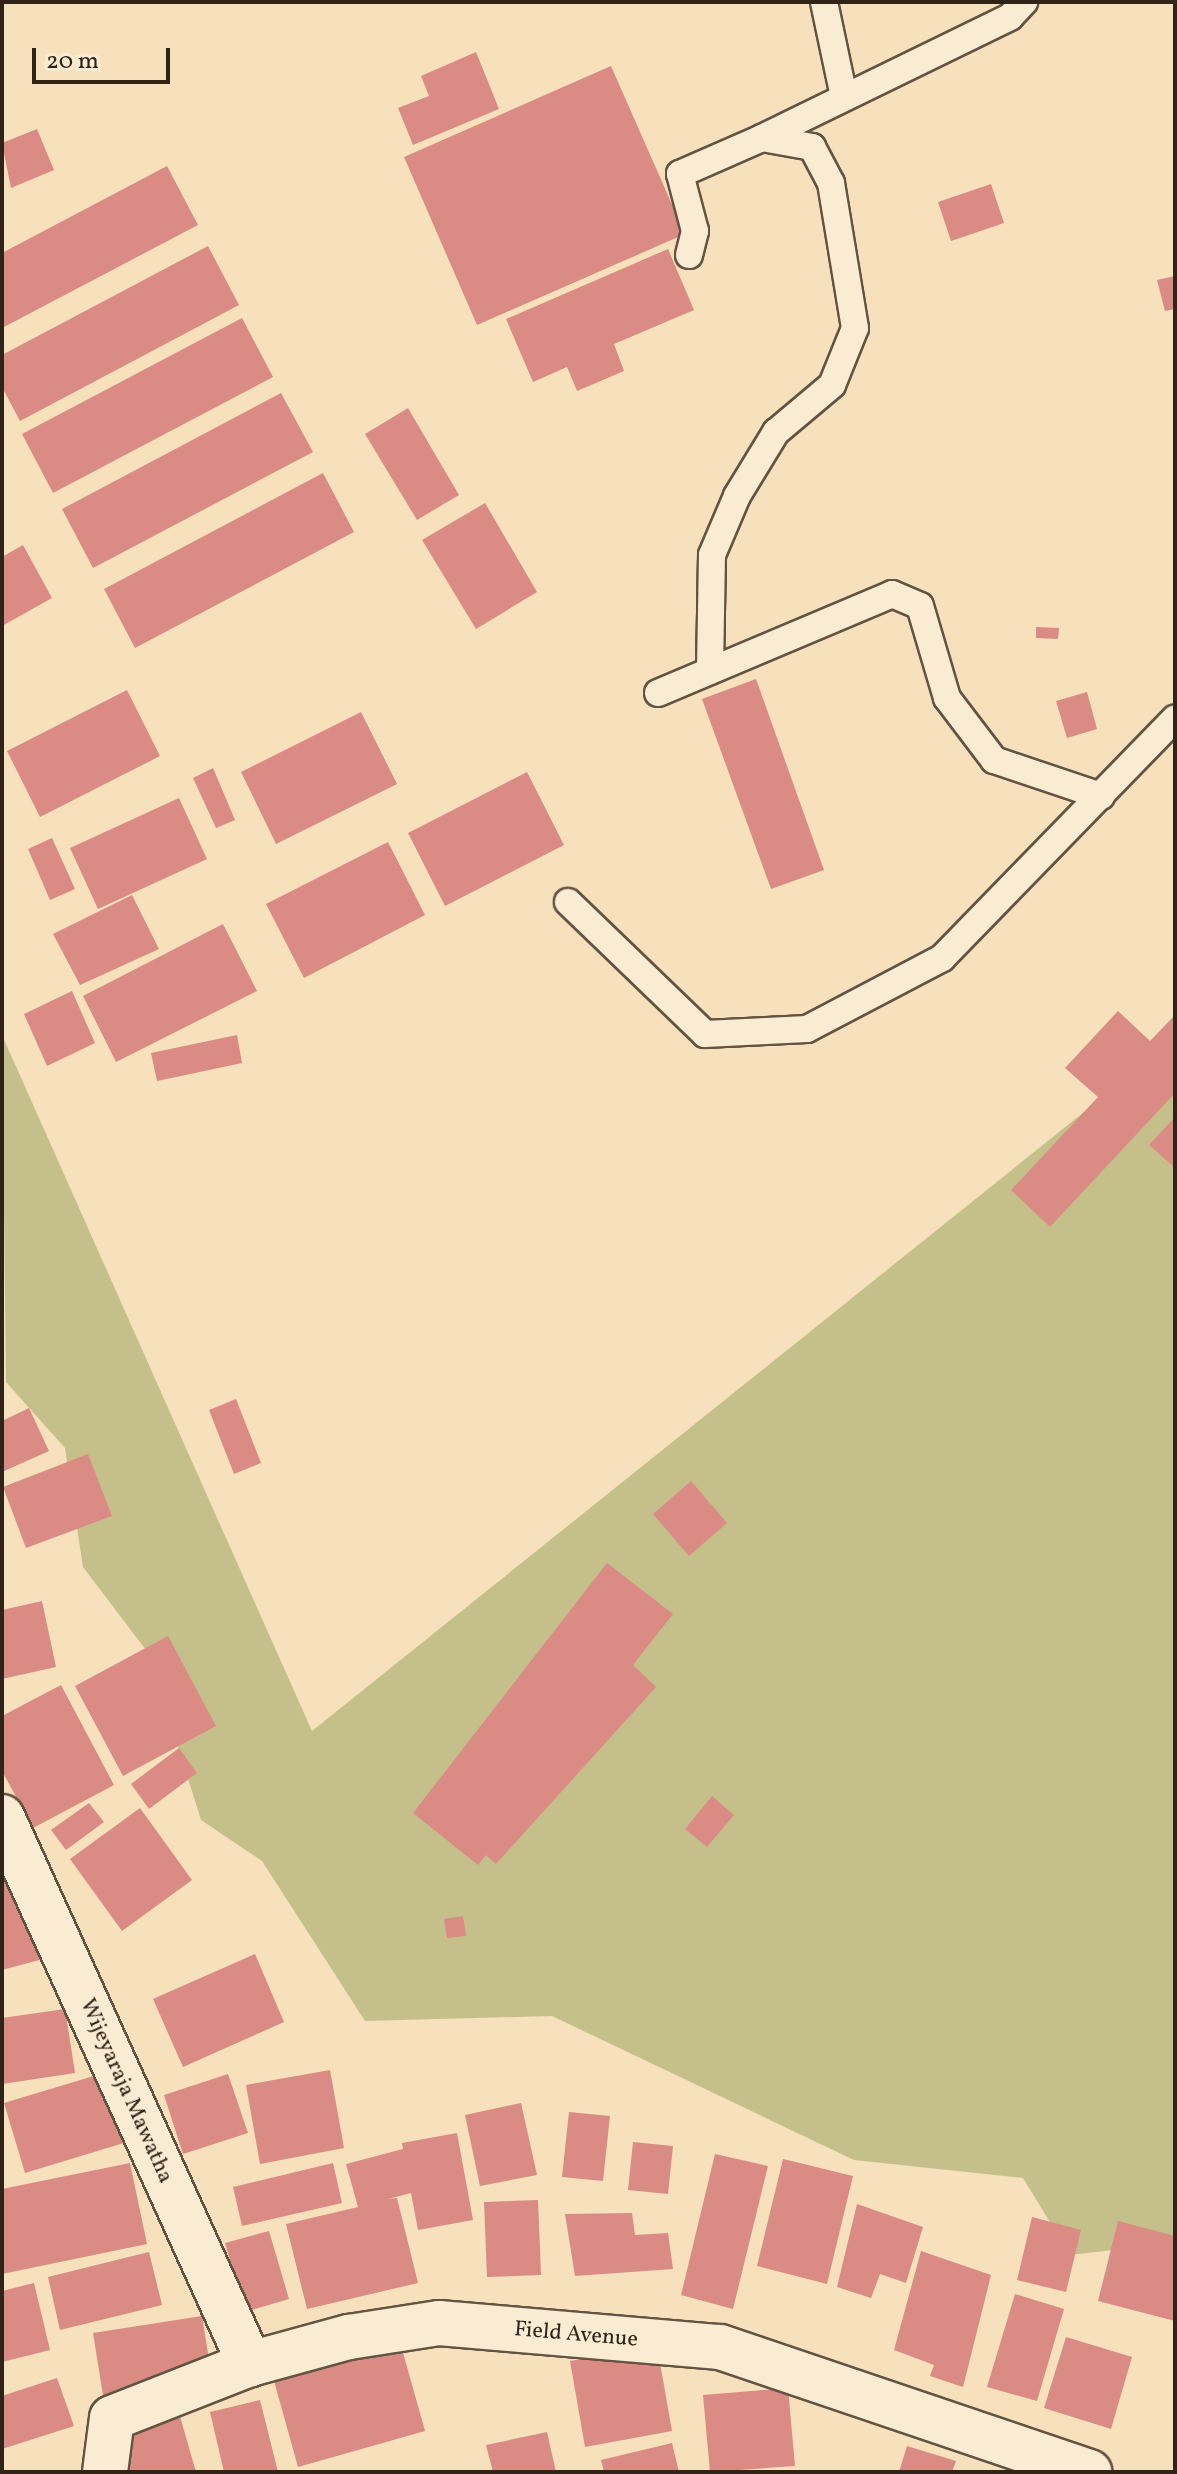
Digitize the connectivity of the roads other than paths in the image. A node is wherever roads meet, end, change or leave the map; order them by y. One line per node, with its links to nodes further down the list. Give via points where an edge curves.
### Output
1 (824, 2): 3 (lane)
2 (1024, 2): 3 (lane, via 1010,17)
3 (844, 97): 4 (lane)
4 (762, 138): 5 (lane, via 680,174 695,231); 6 (lane, via 812,147 831,183 855,328 832,385 776,432 737,496 712,555)
5 (689, 255)
6 (710, 671): 7 (lane); 9 (lane, via 892,594 920,606 947,698 994,760)
7 (658, 693)
8 (1175, 718): 9 (lane)
9 (1101, 796): 10 (lane, via 942,958 807,1029 705,1034)
10 (568, 902)
11 (2, 1817): 12 (street, Wijeyaraja Mawatha)
12 (250, 2364): 13 (street, Field Avenue, via 112,2418); 14 (street, Field Avenue, via 349,2337 439,2323 720,2347)
13 (105, 2472)
14 (1089, 2472)

